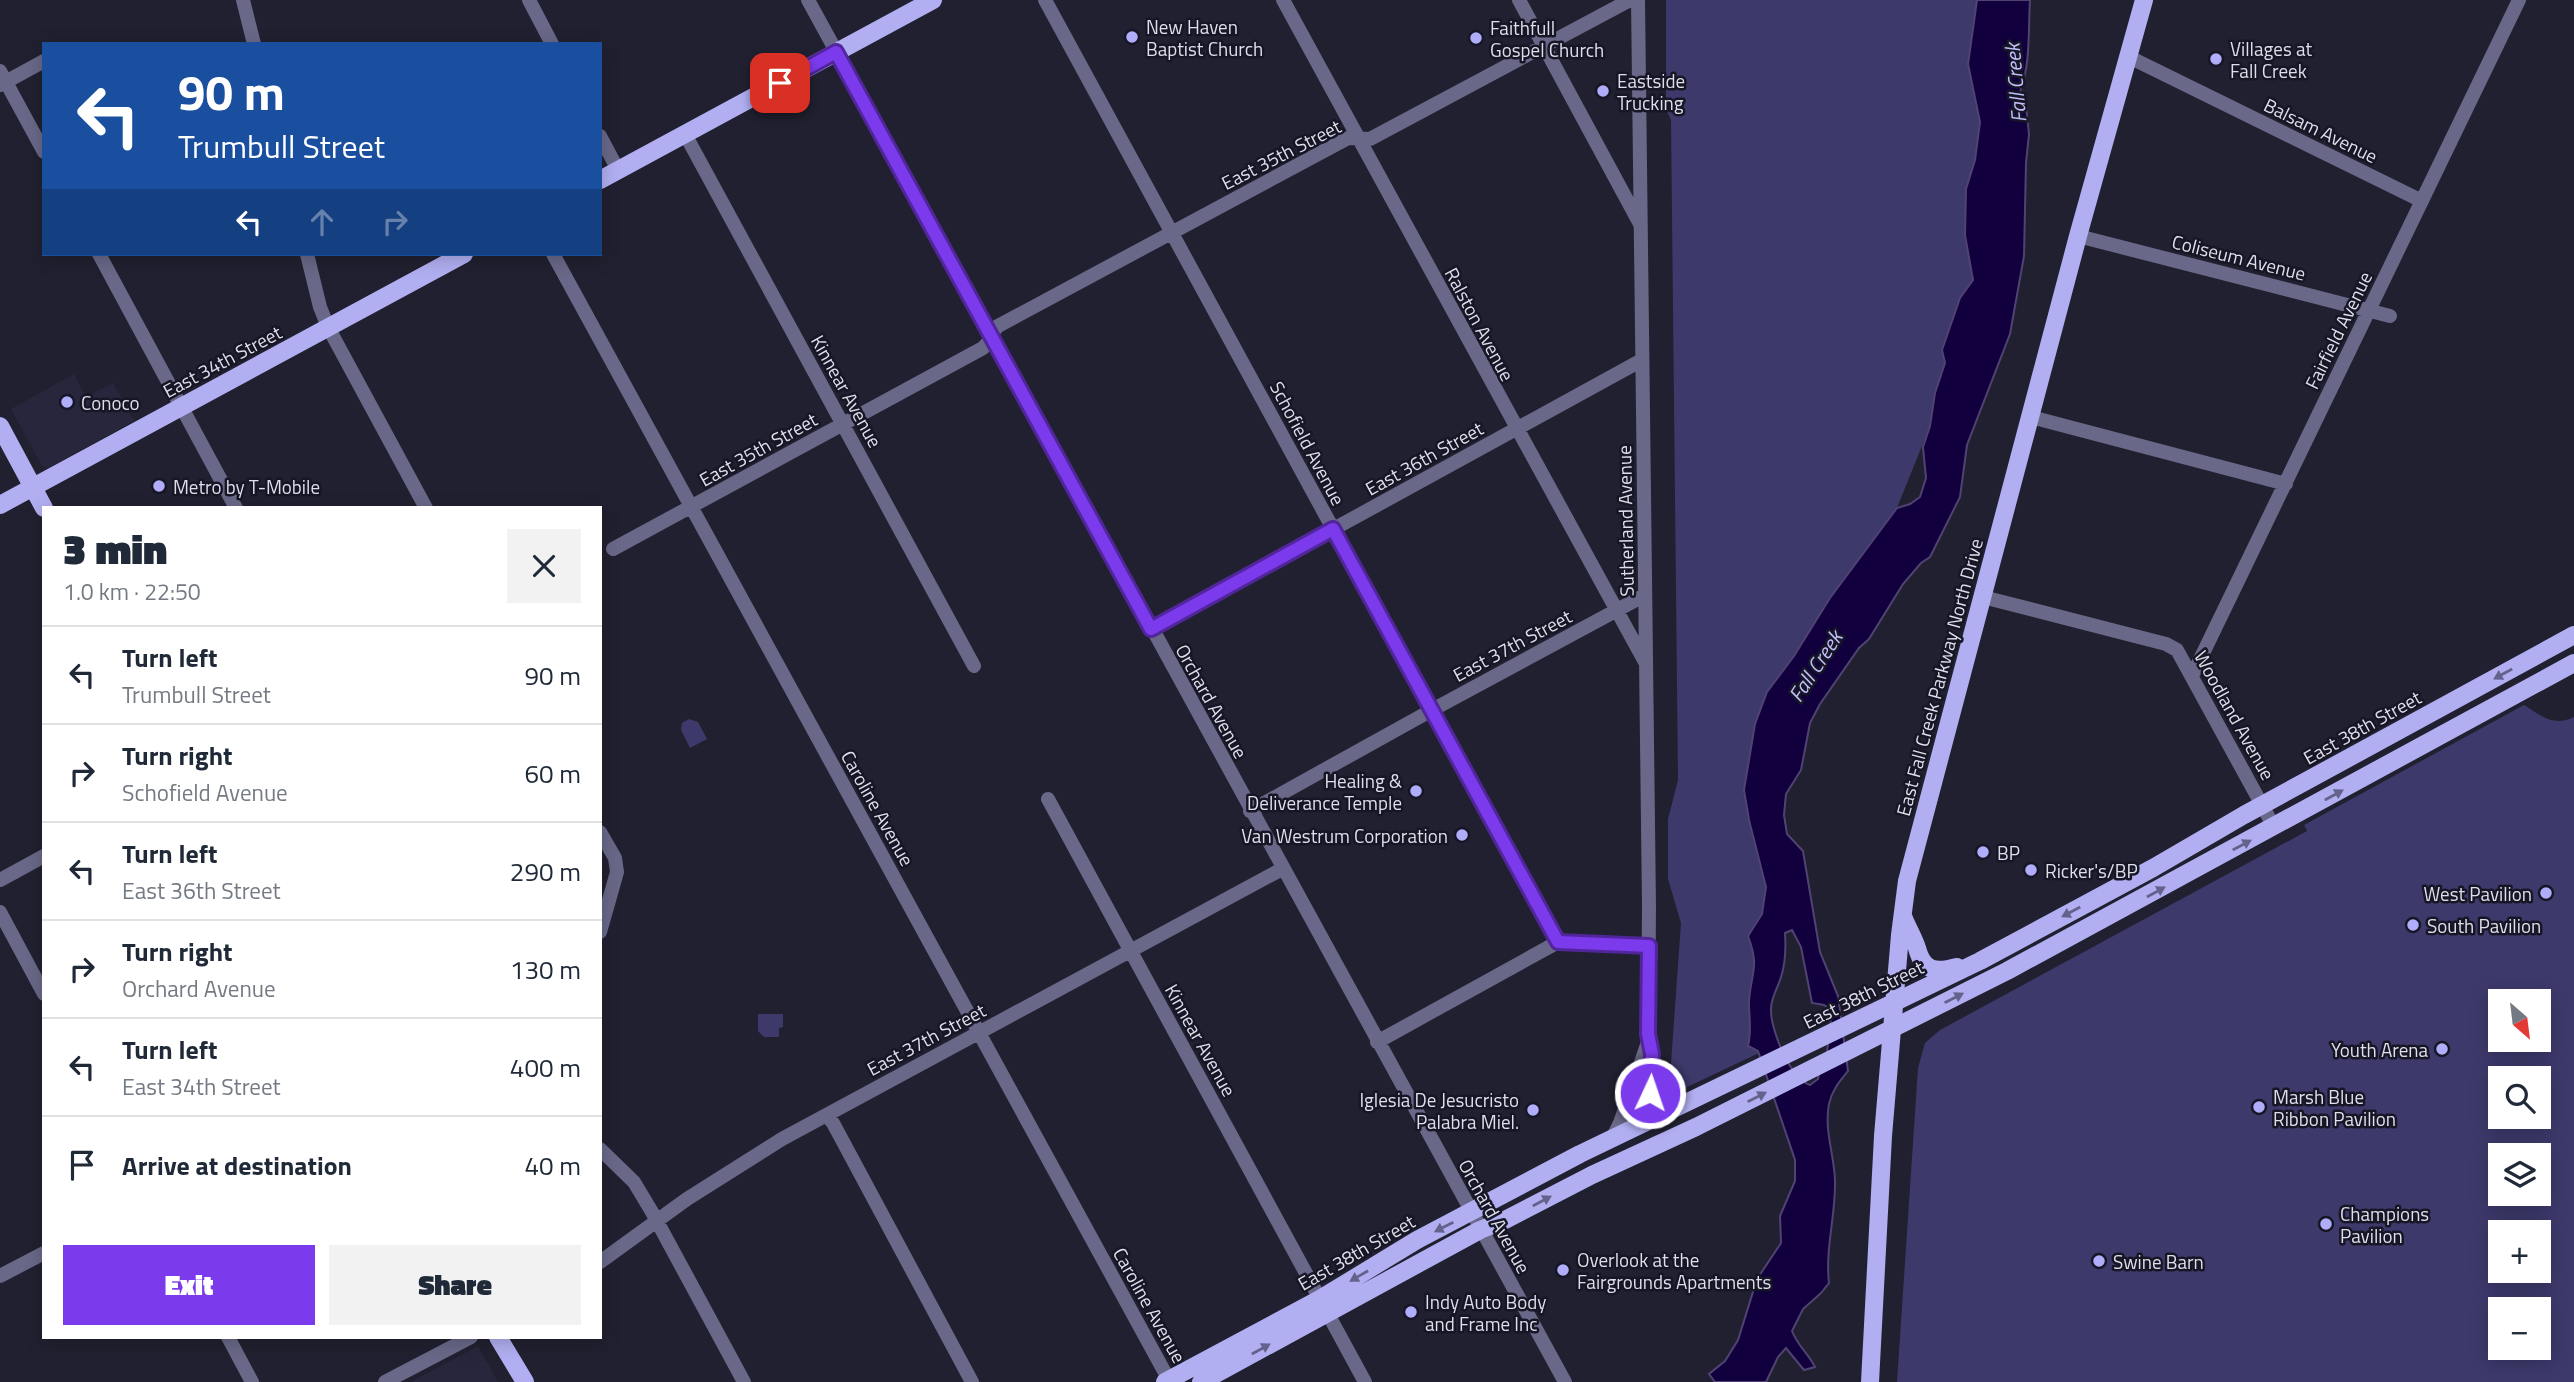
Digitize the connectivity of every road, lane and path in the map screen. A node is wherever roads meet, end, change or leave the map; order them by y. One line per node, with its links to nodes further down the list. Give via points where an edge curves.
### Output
1 (243, 0): 12 (street)
2 (529, 0): 13 (street)
3 (808, 0): 15 (street, Orchard Avenue)
4 (933, 0): 15 (main road)
5 (1045, 0): 27 (street, Schofield Avenue)
6 (1283, 0): 20 (street, Ralston Avenue)
7 (1519, 0): 14 (street)
8 (1630, 0): 14 (street, East 35th Street)
9 (1638, 0): 26 (street, Sutherland Avenue)
10 (2144, 0): 16 (main road, East Fall Creek Parkway North Drive)
11 (2513, 5): 25 (street, Fairfield Avenue)
12 (254, 42)
13 (551, 42)
14 (1545, 47): 20 (street, East 35th Street, via 1370,139); 26 (street)
15 (836, 52): 19 (main road); 36 (street, Orchard Avenue)
16 (2127, 56): 25 (street, Balsam Avenue); 28 (main road, East Fall Creek Parkway North Drive)
17 (42, 62): 18 (street)
18 (2, 79): 22 (street)
19 (685, 134): 23 (main road); 40 (street, Kinnear Avenue)
20 (1357, 138): 27 (street, East 35th Street, via 1348,138); 42 (street, Ralston Avenue)
21 (602, 139): 23 (street)
22 (42, 149)
23 (618, 170): 24 (main road)
24 (602, 179)
25 (2422, 201): 33 (street, Fairfield Avenue)
26 (1641, 225): 37 (street, Sutherland Avenue)
27 (1172, 232): 36 (street, East 35th Street, via 998,326); 50 (street, Schofield Avenue)
28 (2078, 236): 33 (street, Coliseum Avenue); 39 (main road, East Fall Creek Parkway North Drive)
29 (100, 256): 38 (street)
30 (307, 256): 35 (street)
31 (460, 256): 35 (main road, East 34th Street)
32 (554, 256): 49 (street, Caroline Avenue)
33 (2368, 310): 34 (street, Coliseum Avenue); 43 (street, Fairfield Avenue)
34 (2390, 316)
35 (328, 327): 38 (main road, East 34th Street); 48 (street)
36 (991, 336): 40 (street, East 35th Street, via 983,348); 55 (street, Orchard Avenue)
37 (1642, 360): 42 (street, East 36th Street); 52 (street, Sutherland Avenue)
38 (182, 407): 44 (main road, East 34th Street); 47 (street)
39 (2031, 417): 43 (street); 53 (main road, East Fall Creek Parkway North Drive)
40 (843, 424): 49 (street, East 35th Street); 59 (street, Kinnear Avenue)
41 (0, 426): 44 (main road)
42 (1516, 430): 50 (street, East 36th Street); 54 (street, Ralston Avenue)
43 (2286, 484): 60 (street, Fairfield Avenue)
44 (33, 487): 45 (main road, East 34th Street); 46 (main road)
45 (0, 505)
46 (43, 506)
47 (235, 506)
48 (425, 506)
49 (692, 506): 51 (street, East 35th Street); 80 (street, Caroline Avenue)
50 (1333, 529): 55 (street, East 36th Street); 61 (street, Schofield Avenue)
51 (612, 549)
52 (1645, 595): 54 (street, East 37th Street); 58 (street, Sutherland Avenue)
53 (1983, 597): 60 (street, Woodland Avenue, via 2166,644 2179,652); 71 (main road, East Fall Creek Parkway North Drive, via 1921,824)
54 (1615, 611): 58 (street, Ralston Avenue); 61 (street, East 37th Street)
55 (1151, 629): 64 (street, Orchard Avenue)
56 (2568, 638): 57 (street); 63 (main road, East 38th Street, one-way to 63)
57 (2574, 663): 65 (main road, East 38th Street, one-way to 57)
58 (1646, 665): 74 (street, Sutherland Avenue)
59 (974, 666)
60 (2192, 676): 63 (street, Woodland Avenue)
61 (1432, 710): 64 (street, East 37th Street); 73 (street, Schofield Avenue)
62 (1048, 799): 75 (street, Kinnear Avenue)
63 (2262, 806): 65 (street, Woodland Avenue); 76 (main road, East 38th Street, one-way to 76)
64 (1250, 811): 68 (street, Orchard Avenue)
65 (2274, 827): 79 (main road, East 38th Street, one-way to 65)
66 (602, 836): 72 (street, via 617,865)
67 (42, 857): 69 (street)
68 (1282, 869): 75 (street, East 37th Street); 82 (street, Orchard Avenue)
69 (0, 880)
70 (0, 912): 77 (street)
71 (1902, 915): 76 (main road, via 1919,958 1932,970); 78 (main road, East Fall Creek Parkway North Drive)
72 (602, 926)
73 (1558, 942): 74 (street); 82 (street)
74 (1649, 946): 81 (street, Sutherland Avenue)
75 (1130, 951): 80 (street, East 37th Street); 93 (street, Kinnear Avenue)
76 (1980, 961): 78 (main road, East 38th Street)
77 (42, 989)
78 (1895, 1001): 79 (main road, East Fall Creek Parkway North Drive); 84 (main road, East 38th Street)
79 (1893, 1028): 89 (main road, East 38th Street, one-way to 79); 106 (main road, East Fall Creek Parkway North Drive)
80 (979, 1032): 83 (street, East 37th Street); 97 (street, Caroline Avenue)
81 (1648, 1041): 84 (street, Sutherland Avenue, via 1650,1093); 85 (street, Sutherland Avenue)
82 (1377, 1042): 87 (street, Orchard Avenue)
83 (825, 1115): 88 (street, East 37th Street, via 740,1164); 102 (street)
84 (1660, 1116): 85 (main road, East 38th Street)
85 (1612, 1139): 87 (main road, East 38th Street)
86 (602, 1151): 88 (street, via 634,1182)
87 (1470, 1213): 89 (street, Orchard Avenue); 93 (main road, East 38th Street, one-way to 93, via 1417,1240)
88 (657, 1221): 91 (street, East 37th Street); 101 (street)
89 (1480, 1230): 93 (main road, East 38th Street); 105 (street, Orchard Avenue)
90 (42, 1254): 92 (street)
91 (602, 1261)
92 (0, 1276)
93 (1324, 1306): 97 (main road, East 38th Street); 103 (main road, East 38th Street, one-way to 93); 104 (street, Kinnear Avenue)
94 (229, 1339): 98 (street)
95 (467, 1339): 99 (street)
96 (499, 1339): 100 (main road)
97 (1167, 1381)
98 (253, 1382)
99 (385, 1382)
100 (526, 1382)
101 (744, 1382)
102 (972, 1382)
103 (1201, 1382)
104 (1365, 1382)
105 (1565, 1382)
106 (1870, 1382)

